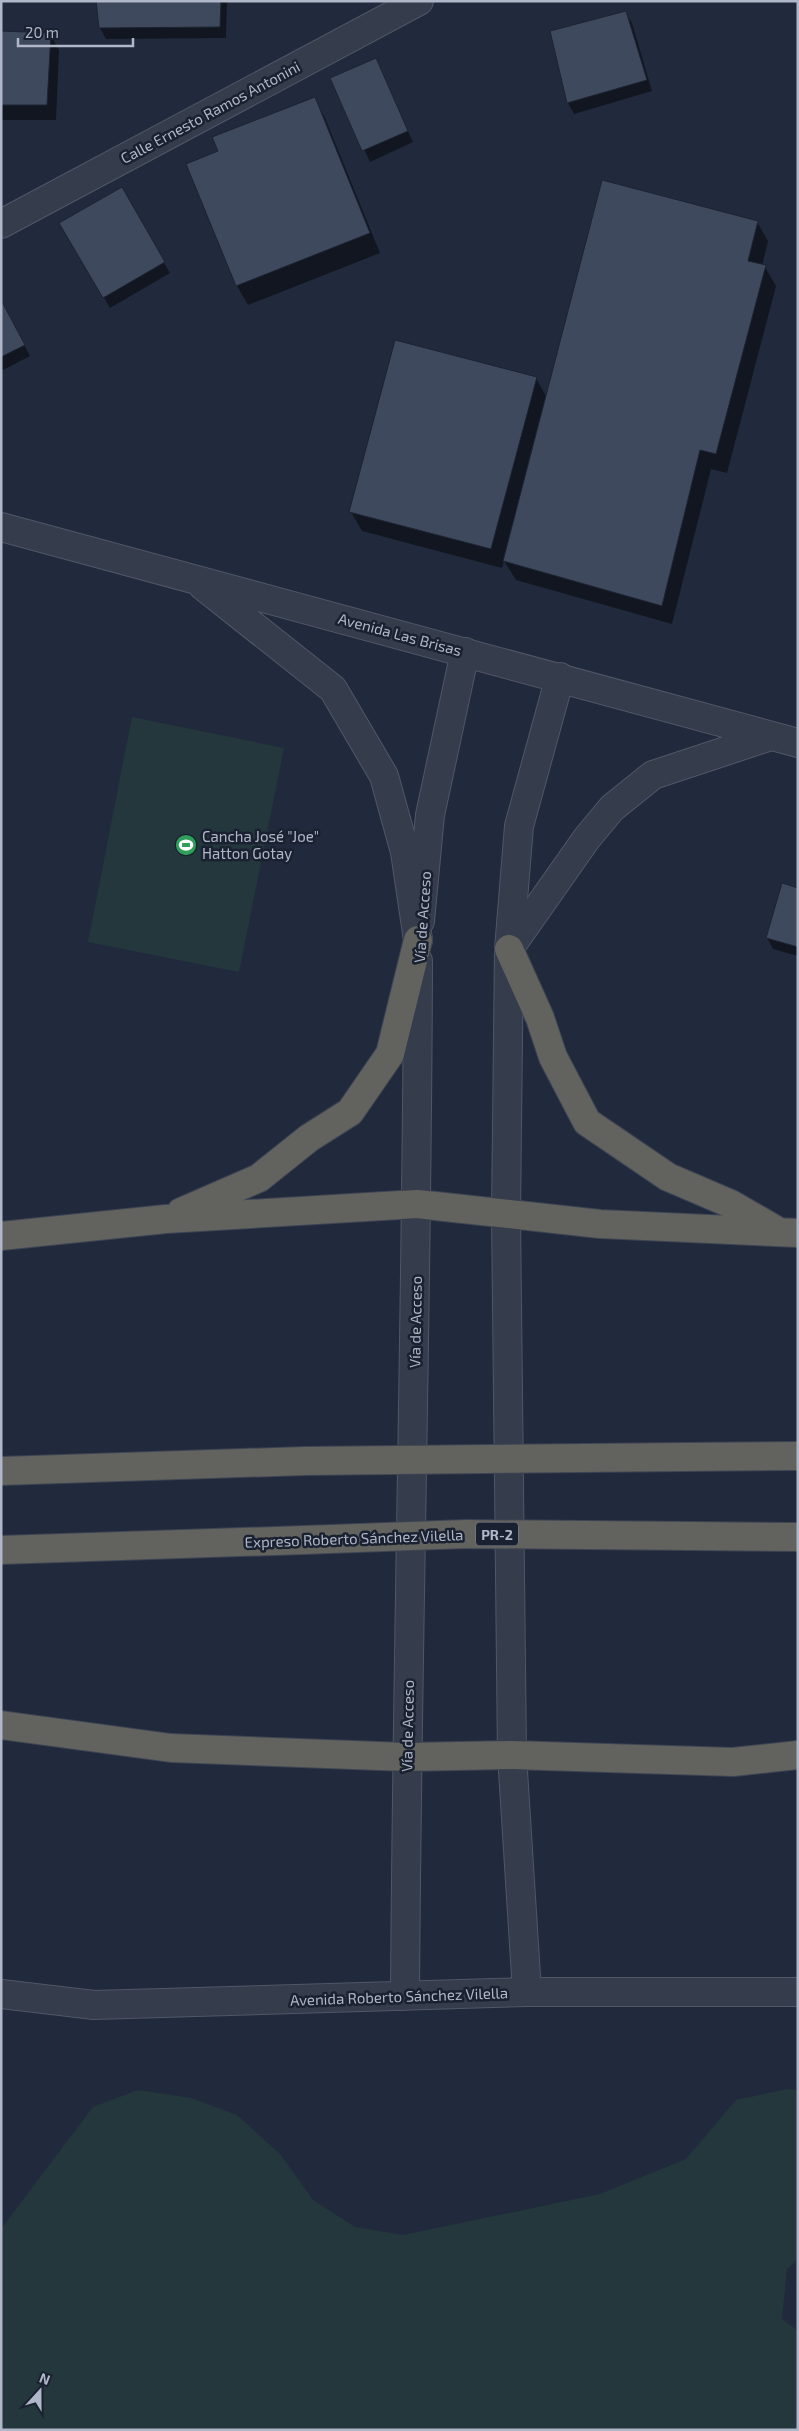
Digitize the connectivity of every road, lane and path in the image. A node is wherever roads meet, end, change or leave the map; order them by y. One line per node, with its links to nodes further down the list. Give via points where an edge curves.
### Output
1 (419, 1): 2 (street, Calle Ernesto Ramos Antonini)
2 (1, 224)
3 (1, 527): 4 (street, Avenida Las Brisas)
4 (194, 579): 5 (street, Avenida Las Brisas); 9 (street, via 333,689 384,776 405,852)
5 (465, 652): 6 (street, Avenida Las Brisas); 9 (street, Vía de Acceso, via 430,815)
6 (560, 677): 7 (street, Avenida Las Brisas); 10 (street, via 519,826)
7 (771, 736): 8 (street, Avenida Las Brisas); 10 (street, via 653,775 612,808)
8 (798, 743)
9 (418, 940): 11 (street, Vía de Acceso); 13 (highway, via 390,1054 350,1112 309,1138 259,1178)
10 (509, 949): 12 (street); 14 (highway, via 540,1018 553,1057 587,1122 668,1177)
11 (417, 1204): 12 (highway); 13 (highway); 23 (street, Vía de Acceso)
12 (506, 1215): 14 (highway, via 600,1224); 21 (street)
13 (166, 1219): 15 (highway)
14 (788, 1233)
15 (1, 1236)
16 (798, 1456): 17 (highway, bridge, via 304,1461)
17 (1, 1471)
18 (798, 1537): 19 (highway, Expreso Roberto Sánchez Vilella / PR-2, bridge, via 466,1534)
19 (1, 1550)
20 (1, 1725): 23 (highway, via 171,1748)
21 (512, 1755): 22 (highway, via 733,1762); 23 (highway); 24 (street)
22 (798, 1755)
23 (406, 1757): 27 (street, Vía de Acceso)
24 (527, 1992): 25 (street, Avenida Roberto Sánchez Vilella); 27 (street, Avenida Roberto Sánchez Vilella)
25 (798, 1992)
26 (1, 1994): 27 (street, Avenida Roberto Sánchez Vilella, via 94,2005)
27 (405, 1996)

